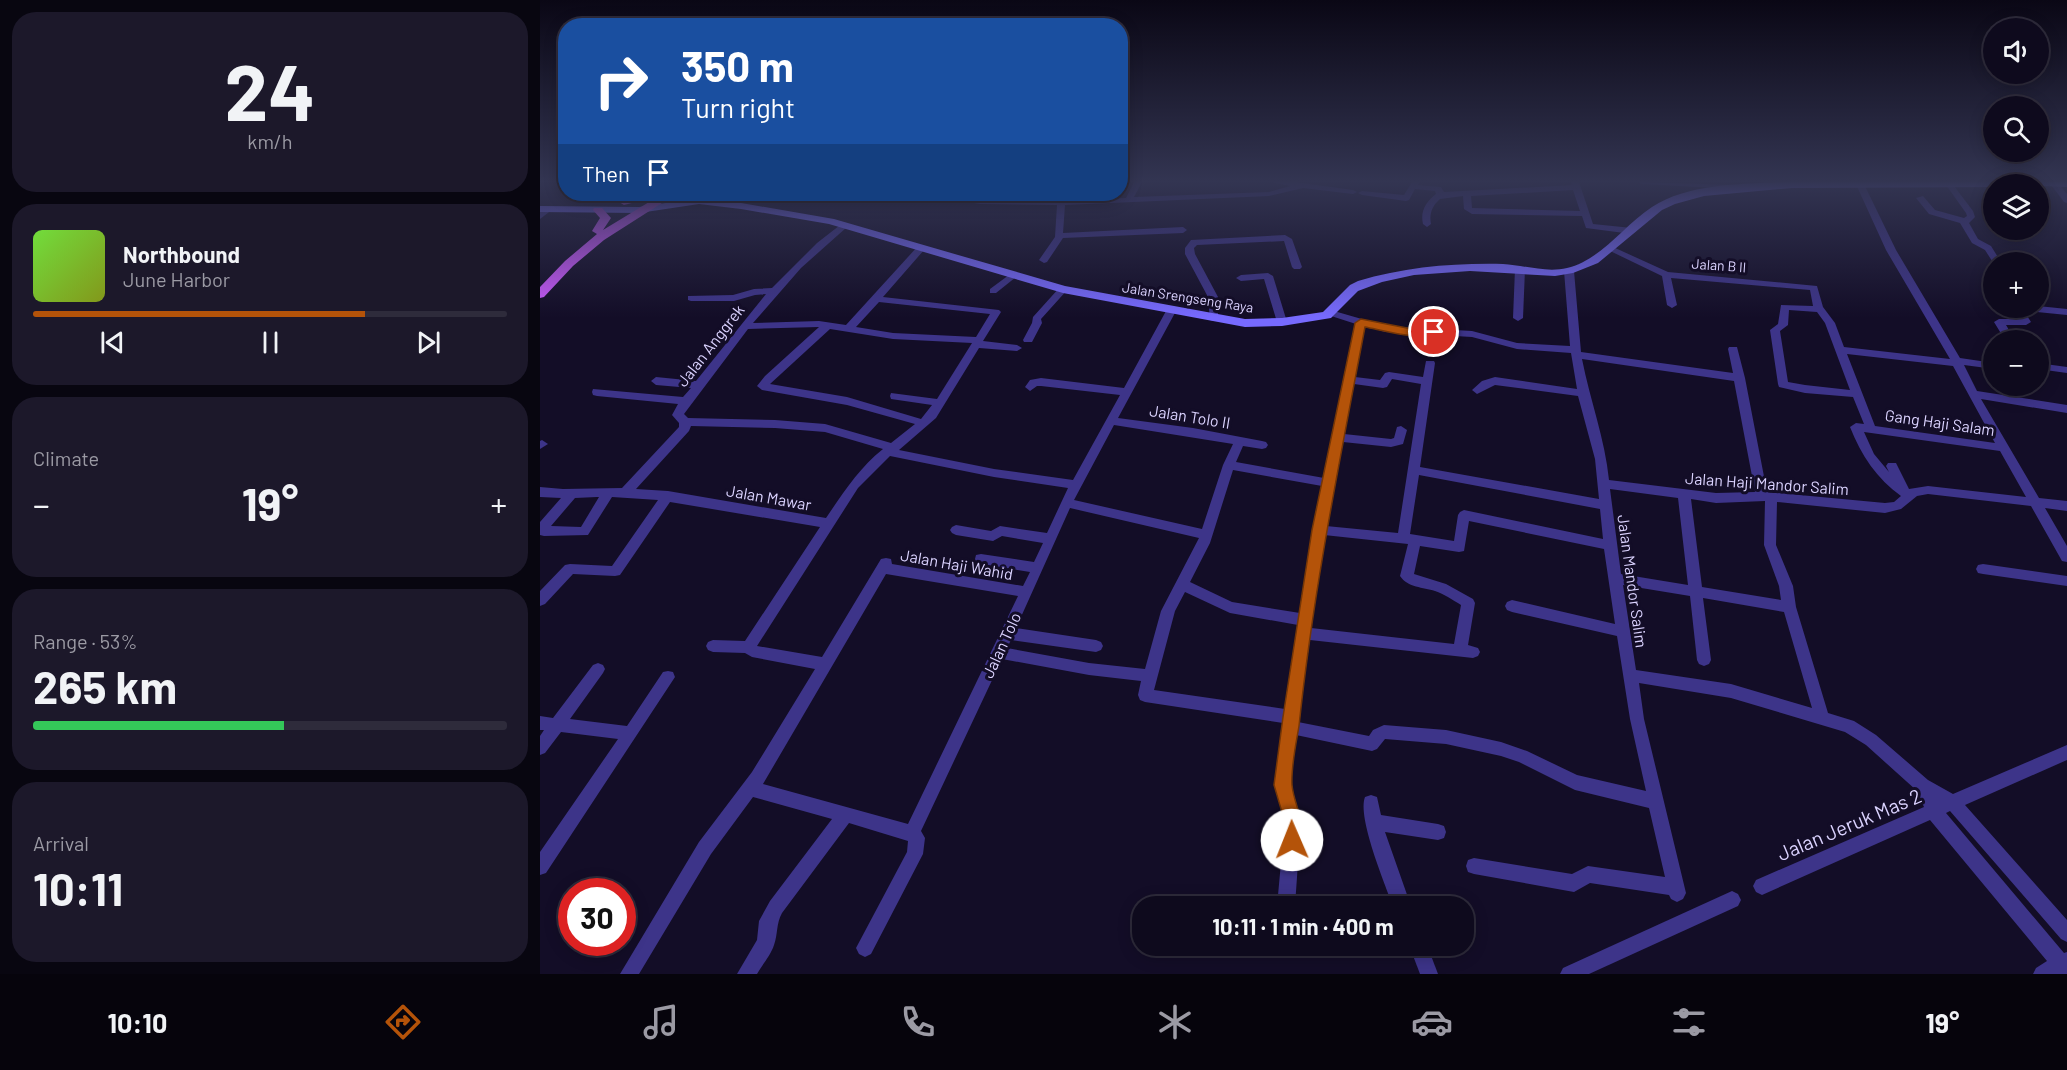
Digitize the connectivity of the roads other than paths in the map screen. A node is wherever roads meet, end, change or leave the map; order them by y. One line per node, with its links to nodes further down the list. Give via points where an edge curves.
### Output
1 (599, 227): 12 (main road)
2 (603, 227): 12 (main road)
3 (611, 227): 29 (main road, via 573,258)
4 (841, 227): 27 (street, Jalan Anggrek, via 809,253)
5 (852, 227): 15 (main road, Jalan Srengseng Raya)
6 (1057, 227): 14 (street, via 1056,235)
7 (1597, 227): 13 (street)
8 (1636, 227): 13 (main road)
9 (1881, 227): 53 (street)
10 (1967, 227): 17 (street, via 1974,242)
11 (1183, 230): 14 (street)
12 (597, 231): 25 (main road)
13 (1632, 231): 16 (main road)
14 (1060, 236): 18 (street)
15 (921, 248): 23 (main road, Jalan Srengseng Raya); 31 (street, via 889,281)
16 (1610, 249): 21 (main road); 22 (street, Jalan B II)
17 (1991, 252)
18 (1044, 260)
19 (1297, 267): 38 (street, via 1288,239 1281,237 1194,242 1190,254 1213,297)
20 (1520, 269): 21 (main road); 37 (main road, via 1463,266 1366,283 1354,288); 39 (street)
21 (1569, 272): 52 (street, Jalan Mandor Salim)
22 (1666, 274): 32 (street); 33 (street, Jalan B II, via 1810,287 1816,290)
23 (1012, 275): 26 (main road, Jalan Srengseng Raya); 28 (street)
24 (1241, 278): 41 (street, via 1268,276)
25 (540, 280)
26 (1062, 289): 35 (main road, Jalan Srengseng Raya); 47 (street, via 1042,311)
27 (774, 291): 30 (street); 43 (street, Jalan Anggrek)
28 (993, 291)
29 (540, 294)
30 (691, 298)
31 (878, 299): 45 (street); 48 (street, Jalan Mawar, via 996,311)
32 (1672, 305)
33 (1819, 306): 51 (street); 68 (street, via 1783,308 1783,325 1775,330 1783,384)
34 (2049, 310): 36 (street)
35 (1172, 311): 38 (main road, Jalan Srengseng Raya); 66 (street, Jalan Tolo)
36 (2067, 312)
37 (1331, 313): 41 (main road, Jalan Srengseng Raya); 42 (street)
38 (1213, 318): 41 (main road, Jalan Srengseng Raya, via 1245,323)
39 (1518, 318)
40 (2023, 318): 46 (street, via 2026,322 1999,322)
41 (1282, 322)
42 (1361, 323): 52 (street, via 1407,332 1472,334 1517,346); 59 (street)
43 (747, 326): 44 (street); 62 (street, Jalan Anggrek)
44 (827, 326): 45 (street); 76 (street, via 762,386 847,401)
45 (847, 330): 48 (street)
46 (2004, 330)
47 (1028, 340)
48 (977, 342): 49 (street); 72 (street, Jalan Mawar)
49 (1017, 348)
50 (1733, 349): 58 (street)
51 (1840, 350): 53 (street); 68 (street)
52 (1576, 352): 58 (street); 67 (street, Jalan Mandor Salim)
53 (1958, 362): 55 (street); 69 (street)
54 (1430, 363): 61 (street)
55 (1983, 365)
56 (2049, 368): 57 (street)
57 (2067, 370)
58 (1740, 378): 97 (street)
59 (1349, 380): 61 (street, via 1383,384 1389,375); 79 (street)
60 (656, 381): 62 (street)
61 (1426, 381): 86 (street)
62 (700, 386): 71 (street, Jalan Anggrek)
63 (1030, 387): 66 (street, via 1041,382)
64 (1477, 390): 67 (street, via 1496,381)
65 (597, 392): 71 (street)
66 (1128, 392): 74 (street, Jalan Tolo)
67 (1583, 393): 88 (street, Jalan Mandor Salim, via 1599,443)
68 (1857, 394): 77 (street)
69 (1975, 394): 73 (street); 82 (street)
70 (895, 396): 72 (street)
71 (686, 401): 75 (street, Jalan Anggrek, via 678,415)
72 (940, 403): 76 (street, Jalan Mawar)
73 (2067, 409)
74 (1112, 421): 80 (street, Jalan Tolo II); 89 (street, Jalan Tolo)
75 (685, 422): 83 (street, via 825,428); 92 (street, via 681,433)
76 (923, 423): 83 (street, Jalan Mawar)
77 (1871, 429): 82 (street, Gang Haji Salam); 95 (street, via 1856,427 1866,451 1895,486)
78 (1401, 430): 79 (street, via 1399,441 1391,443)
79 (1337, 437): 87 (street)
80 (1240, 440): 81 (street, Jalan Tolo II); 84 (street)
81 (1262, 445)
82 (2004, 448): 98 (street)
83 (892, 450): 89 (street, via 994,473); 102 (street, Jalan Mawar, via 869,467)
84 (1229, 465): 87 (street); 105 (street)
85 (1892, 466): 95 (street)
86 (1413, 470): 100 (street); 107 (street)
87 (1328, 483): 104 (street)
88 (1603, 484): 94 (street, Jalan Haji Mandor Salim); 100 (street, Jalan Mandor Salim)
89 (1075, 485): 99 (street, Jalan Tolo)
90 (540, 492): 93 (street, Jalan Mawar)
91 (608, 493): 92 (street, Jalan Mawar); 93 (street, Jalan Mawar); 93 (street, via 584,532 543,531)
92 (625, 493): 96 (street, Jalan Mawar)
93 (571, 495)
94 (1684, 495): 97 (street, Jalan Haji Mandor Salim); 117 (street)
95 (1909, 495): 97 (street, Jalan Haji Mandor Salim, via 1897,506 1885,508); 98 (street, Jalan Haji Mandor Salim, via 1928,490)
96 (668, 496): 102 (street, Jalan Mawar); 118 (street, via 615,571 570,568)
97 (1767, 496): 120 (street, via 1770,545 1786,586)
98 (2036, 502): 101 (street, Jalan Haji Mandor Salim); 109 (street)
99 (1066, 503): 105 (street); 106 (street, Jalan Tolo)
100 (1605, 505): 108 (street, Jalan Mandor Salim)
101 (2067, 506)
102 (827, 524): 126 (street)
103 (956, 530): 106 (street, via 993,536 1000,531)
104 (1319, 530): 107 (street); 121 (street)
105 (1207, 535): 115 (street)
106 (1051, 539): 111 (street, Jalan Tolo)
107 (1409, 539): 108 (street, via 1459,547 1464,515); 121 (street, via 1407,576 1442,588 1468,603 1466,651)
108 (1610, 545): 113 (street, Jalan Mandor Salim)
109 (2067, 556)
110 (981, 559): 111 (street)
111 (1038, 568): 116 (street, Jalan Tolo)
112 (1983, 569): 114 (street)
113 (1615, 578): 117 (street); 122 (street, Jalan Mandor Salim)
114 (2067, 581)
115 (1182, 584): 121 (street, via 1230,607); 132 (street, via 1168,611)
116 (1026, 592): 123 (street, Jalan Tolo); 129 (street, Jalan Haji Wahid, via 884,565)
117 (1697, 592): 120 (street); 128 (street)
118 (540, 600)
119 (1512, 606): 122 (street)
120 (1789, 607): 134 (street)
121 (1303, 627): 135 (street)
122 (1624, 632): 131 (street, Jalan Mandor Salim)
123 (1007, 633): 125 (street); 127 (street, Jalan Tolo)
124 (713, 646): 126 (street)
125 (1095, 646)
126 (749, 647): 129 (street, via 752,651)
127 (998, 652): 132 (street); 149 (street, Jalan Tolo)
128 (1704, 660)
129 (824, 664): 142 (street)
130 (598, 669): 137 (street)
131 (1630, 675): 134 (street, via 1723,690); 143 (street, Jalan Mandor Salim)
132 (1150, 676): 135 (street, via 1146,697)
133 (668, 677): 138 (street)
134 (1822, 717): 141 (street, via 1863,734)
135 (1290, 722): 143 (street, via 1372,744 1384,732 1460,740 1511,752 1575,782); 154 (street, via 1283,785 1293,819)
136 (540, 723): 137 (street)
137 (557, 725): 138 (street); 139 (street)
138 (630, 733): 152 (street)
139 (540, 748)
140 (2067, 752): 145 (street, Jalan Jeruk Mas 2)
141 (1922, 785): 145 (street); 146 (street)
142 (750, 788): 147 (street); 161 (street, via 709,841)
143 (1657, 802): 151 (street, Jalan Mandor Salim, via 1676,890 1588,874 1574,883)
144 (1371, 803): 148 (street)
145 (1953, 803): 146 (street, Jalan Jeruk Mas 2); 157 (street)
146 (1934, 812): 153 (street, Jalan Jeruk Mas 2); 160 (street)
147 (845, 815): 149 (street); 162 (street, via 776,907 768,921 766,943)
148 (1374, 822): 150 (street); 155 (street)
149 (912, 832): 158 (street, via 917,838 915,854)
150 (1438, 832)
151 (1474, 866)
152 (540, 867)
153 (1762, 886)
154 (1287, 896)
155 (1398, 896)
156 (1732, 900): 164 (street)
157 (2067, 933)
158 (865, 948)
159 (1422, 956): 163 (street)
160 (2065, 965): 165 (street)
161 (630, 974)
162 (746, 974)
163 (1429, 974)
164 (1569, 974)
165 (2042, 974)

